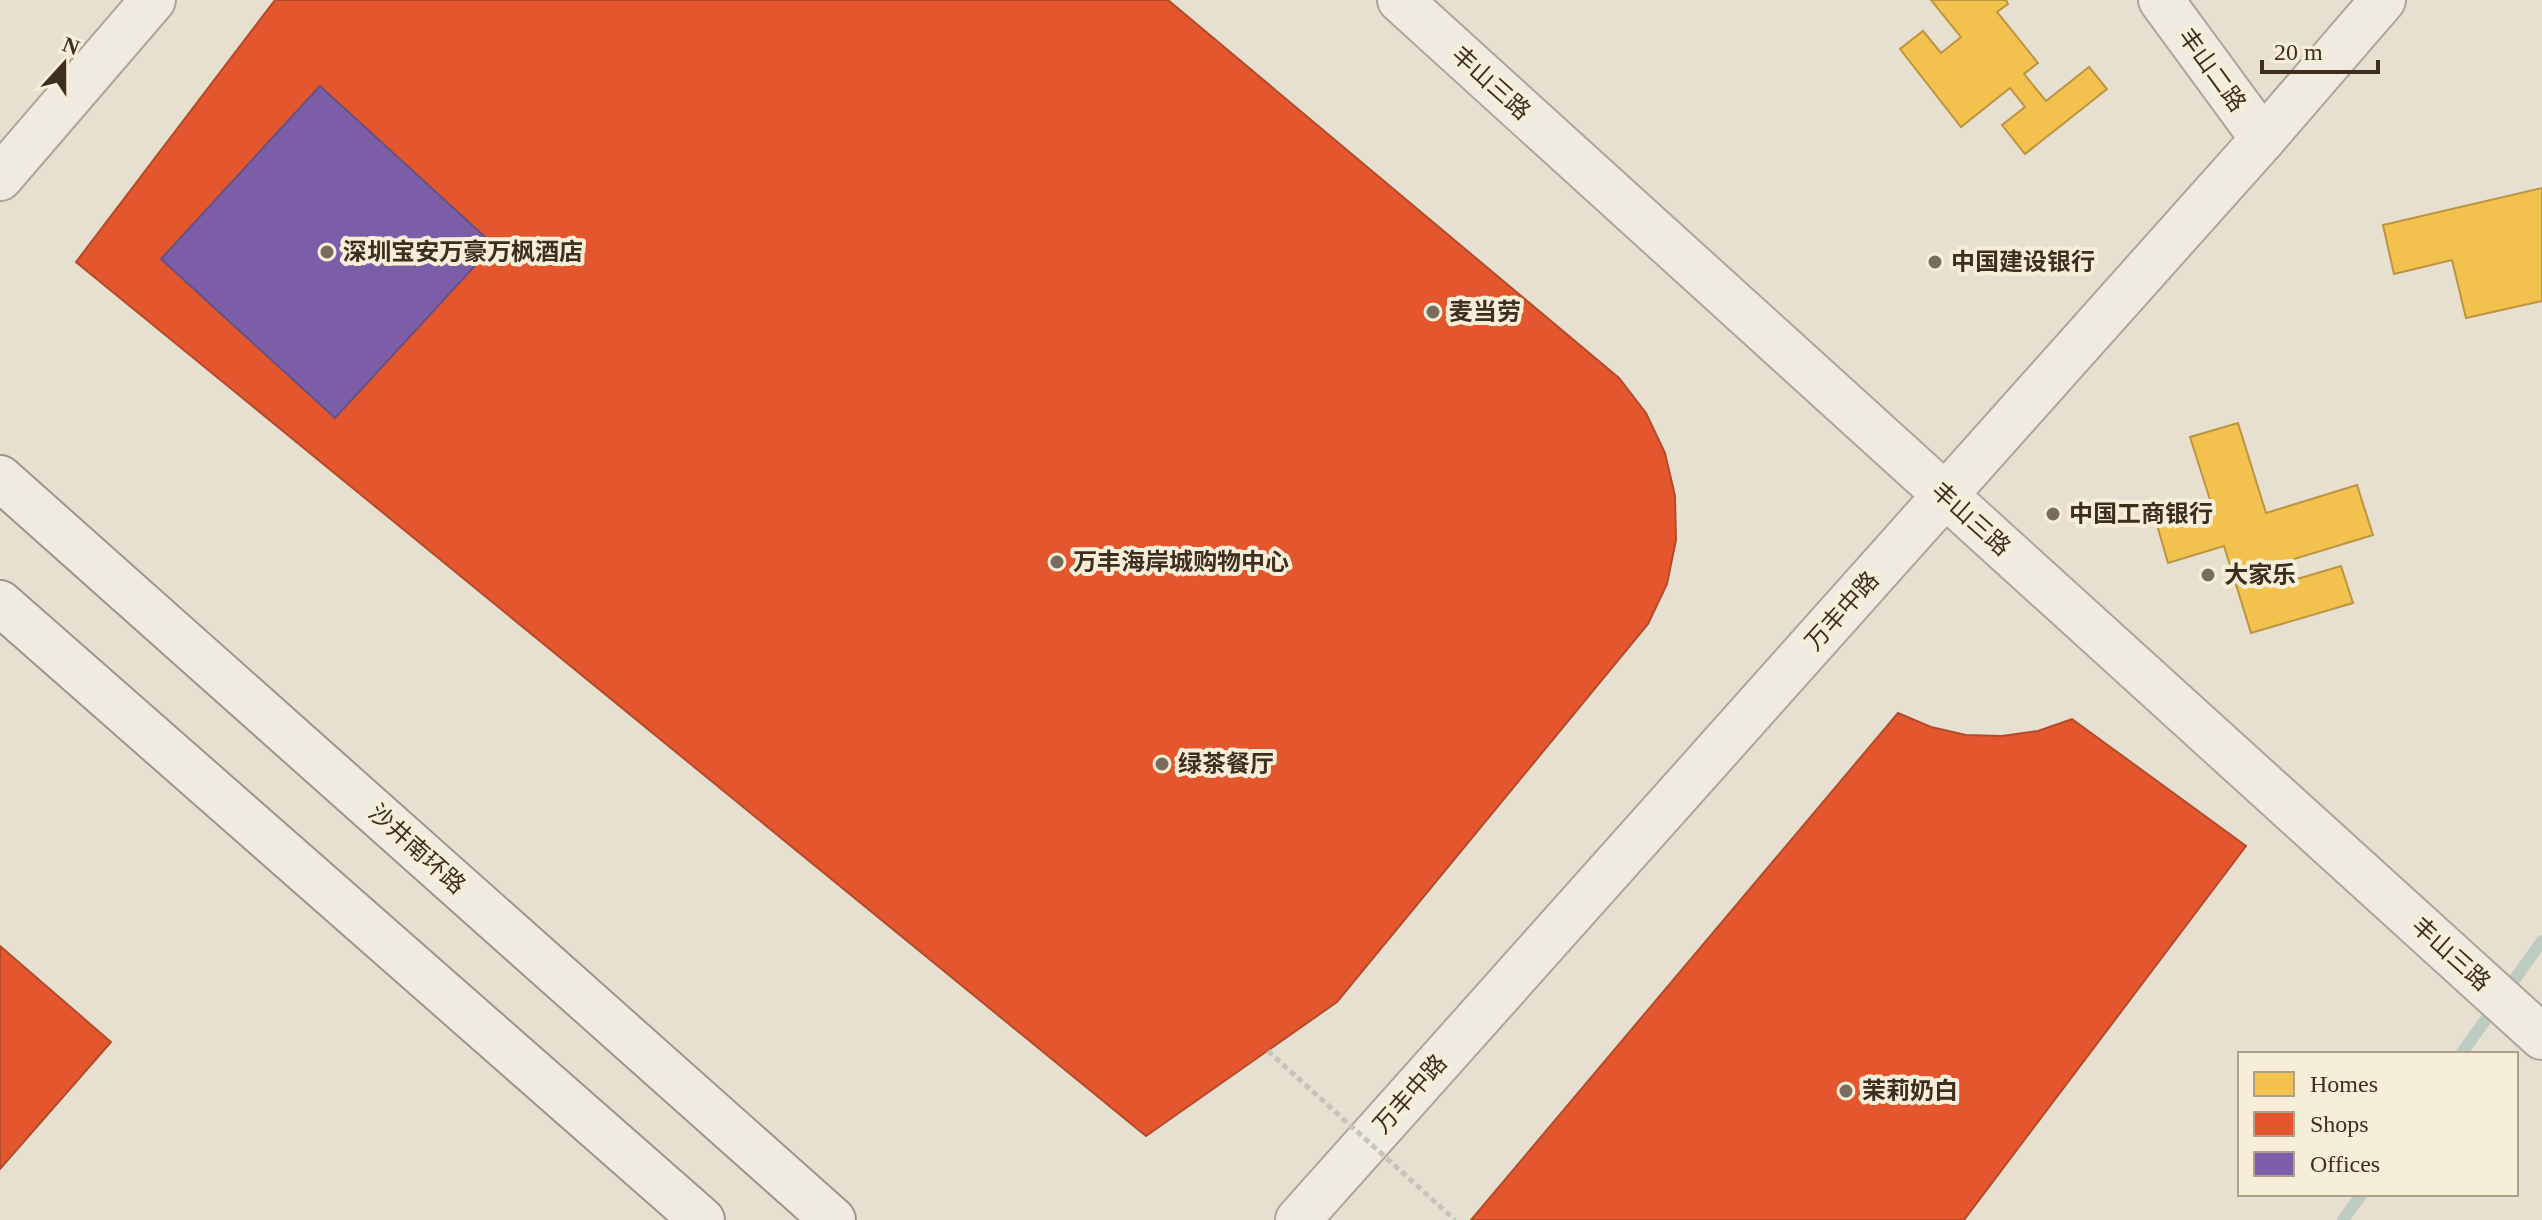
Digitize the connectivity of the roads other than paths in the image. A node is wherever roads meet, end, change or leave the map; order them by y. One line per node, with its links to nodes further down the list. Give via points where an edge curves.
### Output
1 (153, 0): 6 (street)
2 (1400, 0): 8 (street, 丰山三路)
3 (2161, 0): 5 (street, 丰山二路)
4 (2383, 0): 5 (street, 万丰中路)
5 (2263, 139): 8 (street, 万丰中路)
6 (0, 178)
7 (0, 478): 12 (street, 沙井南环路)
8 (1945, 495): 10 (street, 丰山三路); 13 (street, 万丰中路)
9 (0, 603): 11 (street)
10 (2535, 1031)
11 (702, 1220)
12 (833, 1220)
13 (1298, 1220)

